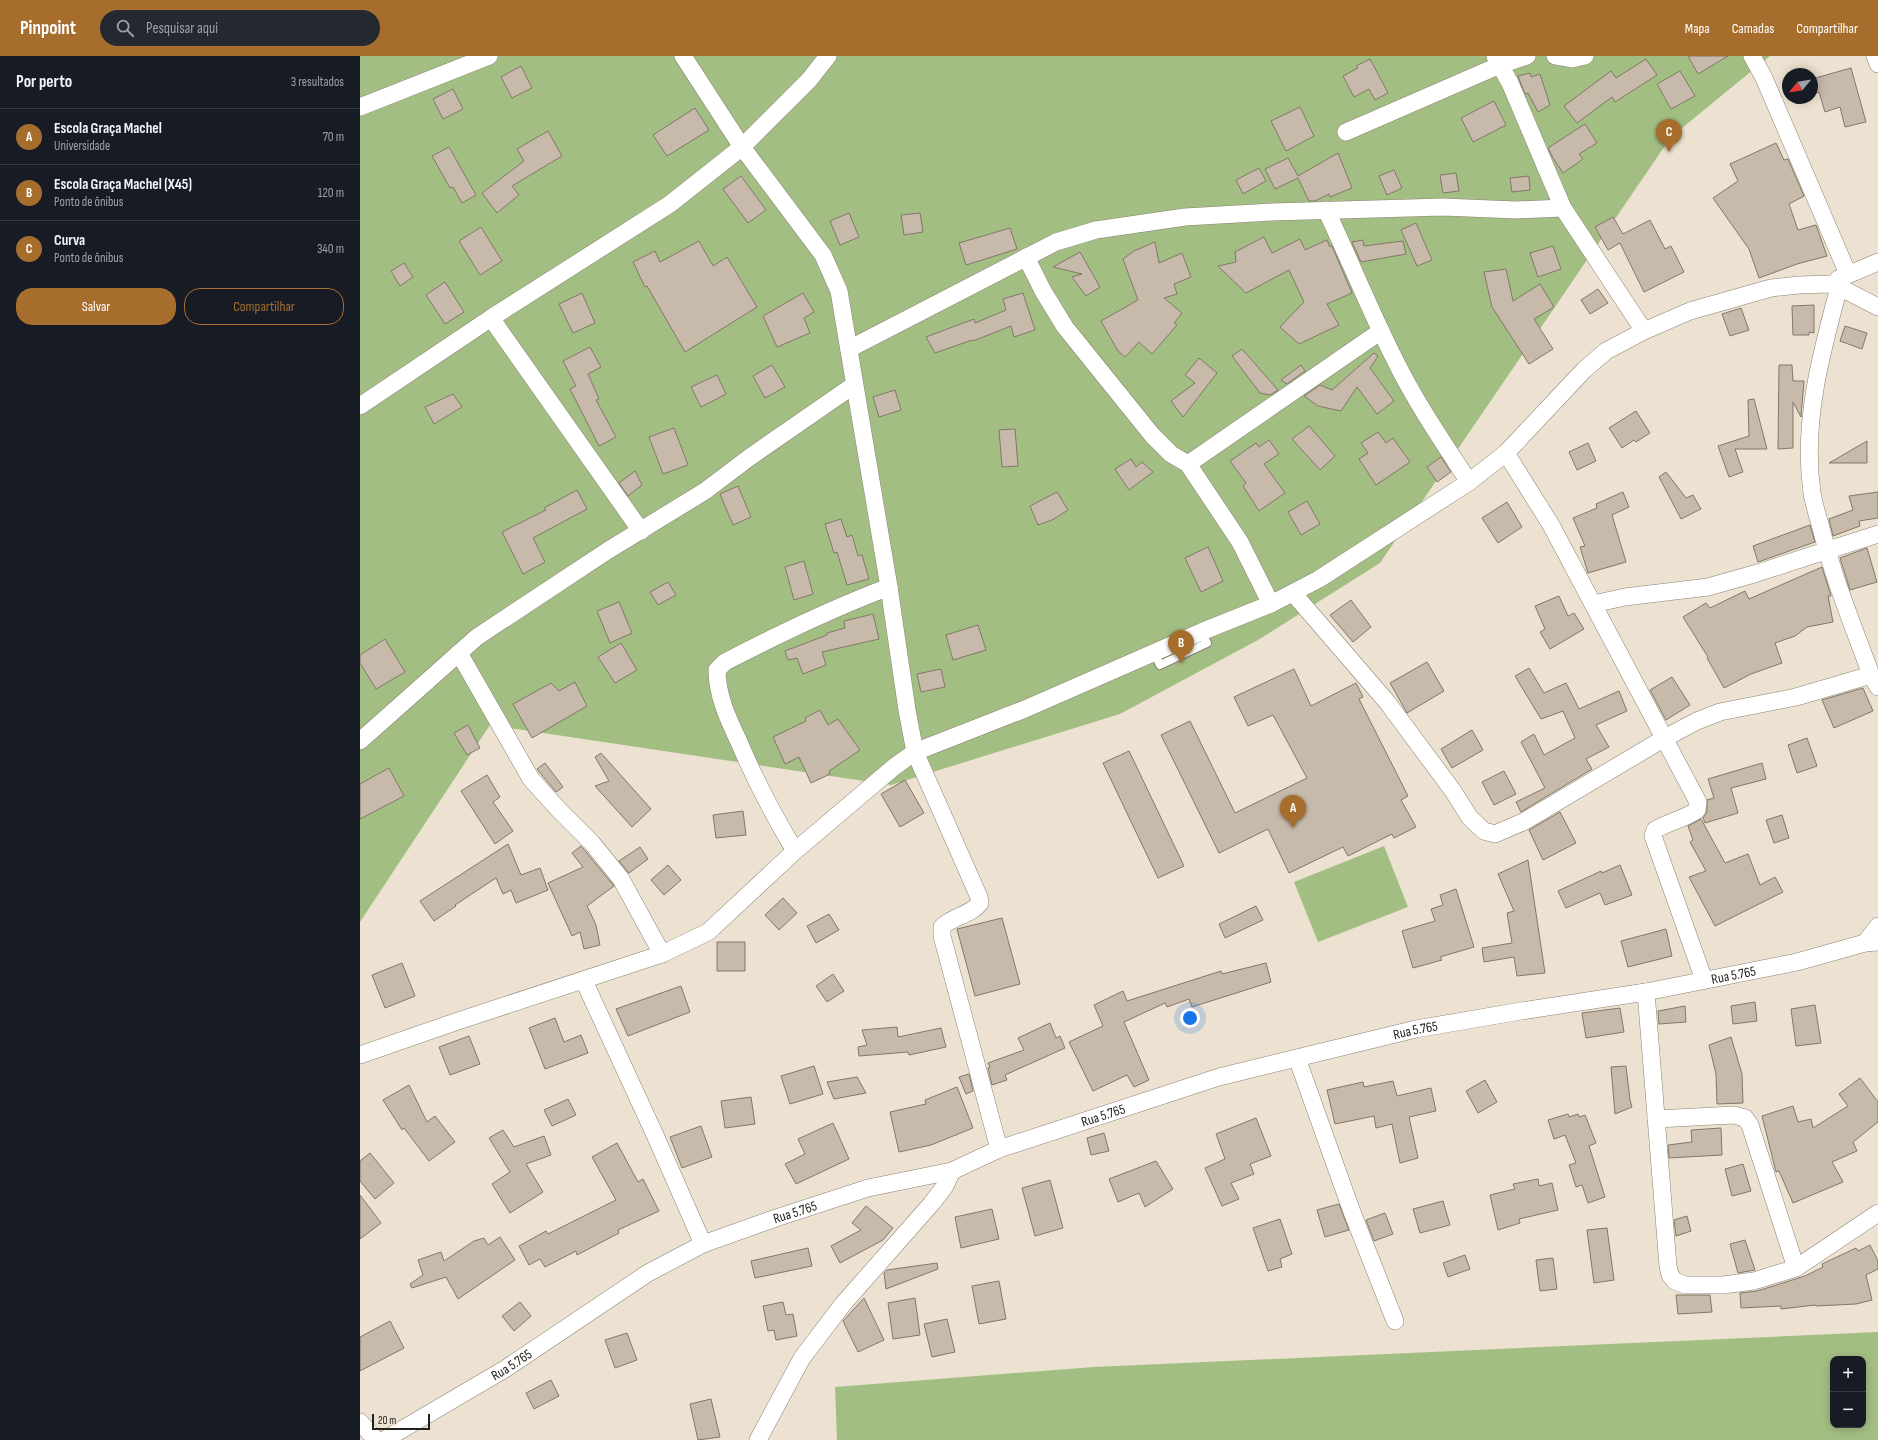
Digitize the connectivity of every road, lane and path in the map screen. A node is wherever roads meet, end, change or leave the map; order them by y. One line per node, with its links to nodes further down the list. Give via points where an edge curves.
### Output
1 (489, 56): 11 (street)
2 (683, 56): 13 (street)
3 (828, 56): 13 (street, via 809,80)
4 (1527, 56): 9 (street)
5 (1555, 56): 6 (street, via 1572,59)
6 (1585, 56)
7 (1752, 56): 18 (street, via 1774,99)
8 (1875, 56): 10 (street)
9 (1498, 60): 12 (street); 14 (street)
10 (1878, 64)
11 (360, 107)
12 (1346, 132)
13 (742, 147): 20 (street, via 670,204); 23 (street, via 823,255 839,291)
14 (1563, 208): 15 (street, via 1516,210 1443,207); 22 (street)
15 (1326, 210): 16 (street, via 1185,217 1096,230 1056,242); 21 (street)
16 (1026, 257): 23 (street); 27 (street, via 1065,327 1152,435 1171,454)
17 (1878, 262): 18 (street)
18 (1838, 282): 19 (street); 22 (street, via 1771,288 1690,311); 31 (street, via 1812,403 1810,442 1812,493)
19 (1878, 306)
20 (491, 318): 25 (street); 29 (street)
21 (1382, 331): 27 (street); 28 (street, via 1416,400)
22 (1644, 331): 26 (street, via 1606,351 1584,370)
23 (849, 349): 24 (street)
24 (854, 385): 29 (street, via 704,491); 32 (street)
25 (360, 406)
26 (1506, 453): 28 (street); 35 (street, via 1551,525)
27 (1188, 464): 34 (street, via 1240,542)
28 (1469, 482): 33 (street, via 1358,555)
29 (641, 531): 36 (street, via 607,550 501,619)
30 (1878, 534): 31 (street)
31 (1827, 550): 35 (street, via 1708,587 1632,596); 37 (street, via 1836,582)
32 (890, 587): 40 (street); 41 (street, via 793,627 725,662 717,670 717,686 729,721 750,769)
33 (1293, 593): 34 (street); 38 (street, via 1387,702 1470,818 1484,831 1495,834 1525,821)
34 (1271, 604): 40 (street, via 1025,709)
35 (1593, 604): 38 (street)
36 (459, 653): 39 (street); 44 (street, via 532,779 621,879)
37 (1874, 681): 38 (street, via 1720,712)
38 (1663, 739): 45 (street, via 1698,802 1697,810 1692,814 1658,828 1653,836)
39 (360, 741)
40 (915, 752): 41 (street); 51 (street, via 979,897 980,902 976,908 948,921 942,927 942,936)
41 (795, 851): 44 (street, via 708,932)
42 (1878, 926): 43 (street)
43 (1871, 942): 45 (street, Rua 5.765, via 1797,962)
44 (662, 954): 46 (street)
45 (1704, 980): 47 (street, Rua 5.765)
46 (584, 981): 48 (street); 54 (street)
47 (1646, 992): 49 (street, Rua 5.765, via 1521,1010 1416,1029); 50 (street)
48 (360, 1055)
49 (1297, 1058): 51 (street, Rua 5.765, via 1219,1076); 56 (street, via 1352,1212)
50 (1656, 1119): 55 (street, via 1734,1115 1745,1118 1750,1125); 55 (street, via 1668,1266 1675,1281 1685,1285 1723,1285 1754,1281)
51 (999, 1149): 52 (street, Rua 5.765)
52 (952, 1171): 54 (street, Rua 5.765, via 868,1188); 60 (street, via 945,1186 932,1203 843,1304 802,1358)
53 (1878, 1212): 55 (street)
54 (703, 1244): 59 (street, Rua 5.765, via 648,1273 505,1369)
55 (1796, 1268)
56 (1395, 1321)
57 (360, 1422): 58 (street)
58 (376, 1440)
59 (384, 1440)
60 (758, 1440)

